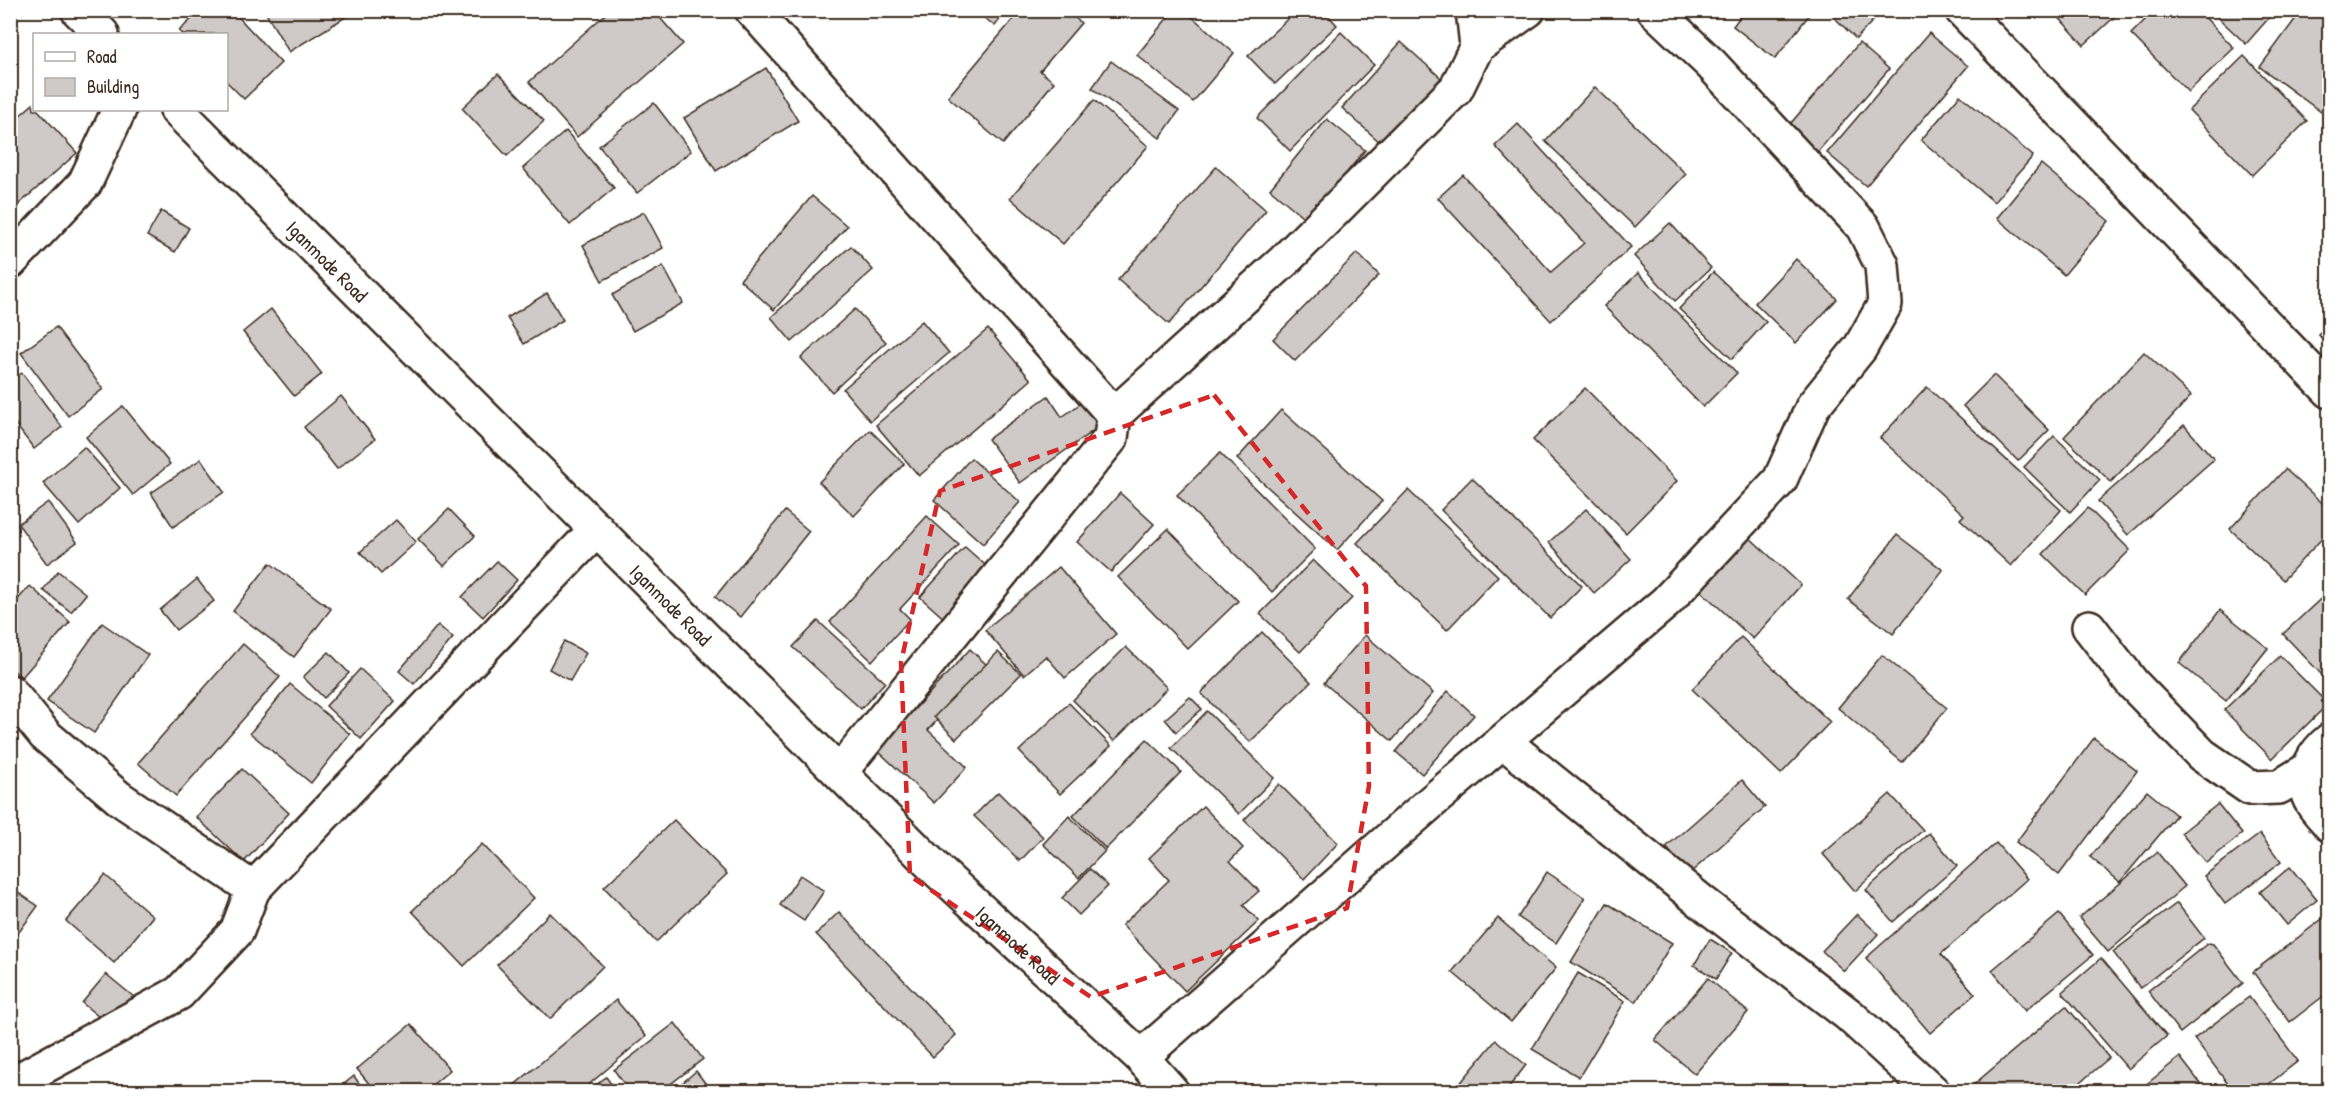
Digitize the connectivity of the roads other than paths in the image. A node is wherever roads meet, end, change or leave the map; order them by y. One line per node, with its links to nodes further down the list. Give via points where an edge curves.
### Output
1 (78, 10): 7 (street)
2 (752, 10): 13 (street)
3 (1473, 10): 8 (street)
4 (1528, 10): 8 (street)
5 (1654, 10): 18 (street, via 1712,64 1863,227 1882,265 1885,304 1860,348 1813,406 1780,480 1666,602)
6 (1962, 10): 12 (street)
7 (101, 33)
8 (1477, 46): 13 (street, via 1456,89 1284,261)
9 (119, 111): 11 (street, via 85,183)
10 (178, 111): 14 (street, Iganmode Road)
11 (10, 262)
12 (2330, 391)
13 (1114, 415): 20 (street, via 1112,438)
14 (597, 529): 20 (street, Iganmode Road); 22 (street)
15 (2089, 627): 19 (street, via 2133,684 2202,755 2250,788 2279,787)
16 (10, 692): 22 (street, via 45,735 119,798)
17 (2330, 740): 19 (street)
18 (1504, 742): 23 (street); 26 (street, via 1849,1016)
19 (2307, 770): 21 (street, via 2308,794)
20 (840, 772): 23 (street, Iganmode Road, via 937,870)
21 (2330, 825)
22 (253, 889): 24 (street, via 237,932 179,993)
23 (1141, 1057): 25 (street, Iganmode Road)
24 (10, 1085)
25 (1172, 1092)
26 (1933, 1092)

